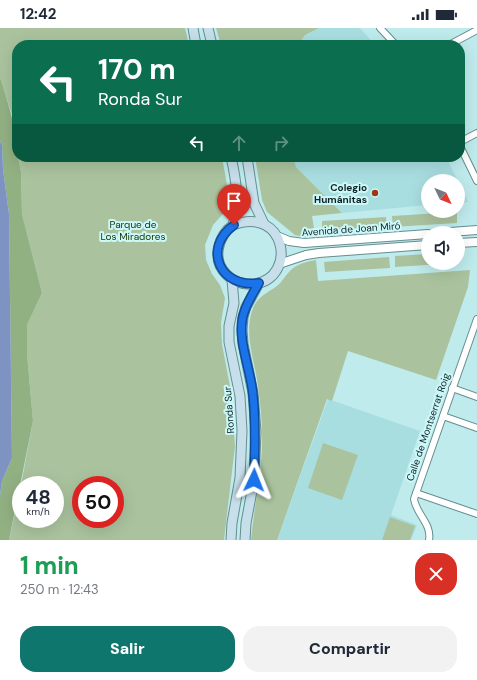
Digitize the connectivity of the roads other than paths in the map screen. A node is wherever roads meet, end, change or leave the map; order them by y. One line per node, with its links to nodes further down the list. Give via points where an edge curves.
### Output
1 (192, 28): 5 (main road)
2 (208, 28): 6 (main road)
3 (380, 28): 7 (street)
4 (477, 30): 8 (street)
5 (195, 40)
6 (211, 40)
7 (391, 40)
8 (458, 40)
9 (477, 133): 10 (street)
10 (465, 139)
11 (465, 156): 14 (street)
12 (232, 162): 16 (main road, via 237,207)
13 (248, 162): 15 (main road, via 254,203)
14 (477, 181)
15 (264, 224): 16 (main road, via 243,221); 20 (main road)
16 (234, 225): 25 (main road, via 222,236 217,254 225,274)
17 (477, 231): 18 (street); 21 (street)
18 (465, 232)
19 (421, 235): 20 (street, Avenida de Joan Miró, via 304,243)
20 (277, 236): 24 (main road, via 281,246)
21 (477, 241): 22 (street)
22 (465, 242)
23 (421, 246): 24 (street, via 319,253)
24 (279, 264): 26 (main road, via 274,273)
25 (232, 280): 26 (main road, via 249,285); 34 (main road, Ronda Sur, via 234,303 229,342 240,396 242,431 240,478)
26 (259, 283): 35 (main road, via 246,307 242,330 253,393 256,432 254,480)
27 (477, 319): 28 (street, Calle de Montserrat Roig)
28 (452, 388): 29 (street); 30 (street, Calle de Montserrat Roig)
29 (477, 397)
30 (442, 416): 31 (street); 32 (street, Calle de Montserrat Roig)
31 (477, 428)
32 (416, 493): 33 (street); 36 (street, Calle de Montserrat Roig, via 415,505 426,523 430,534)
33 (477, 514)
34 (231, 540)
35 (245, 540)
36 (429, 540)

